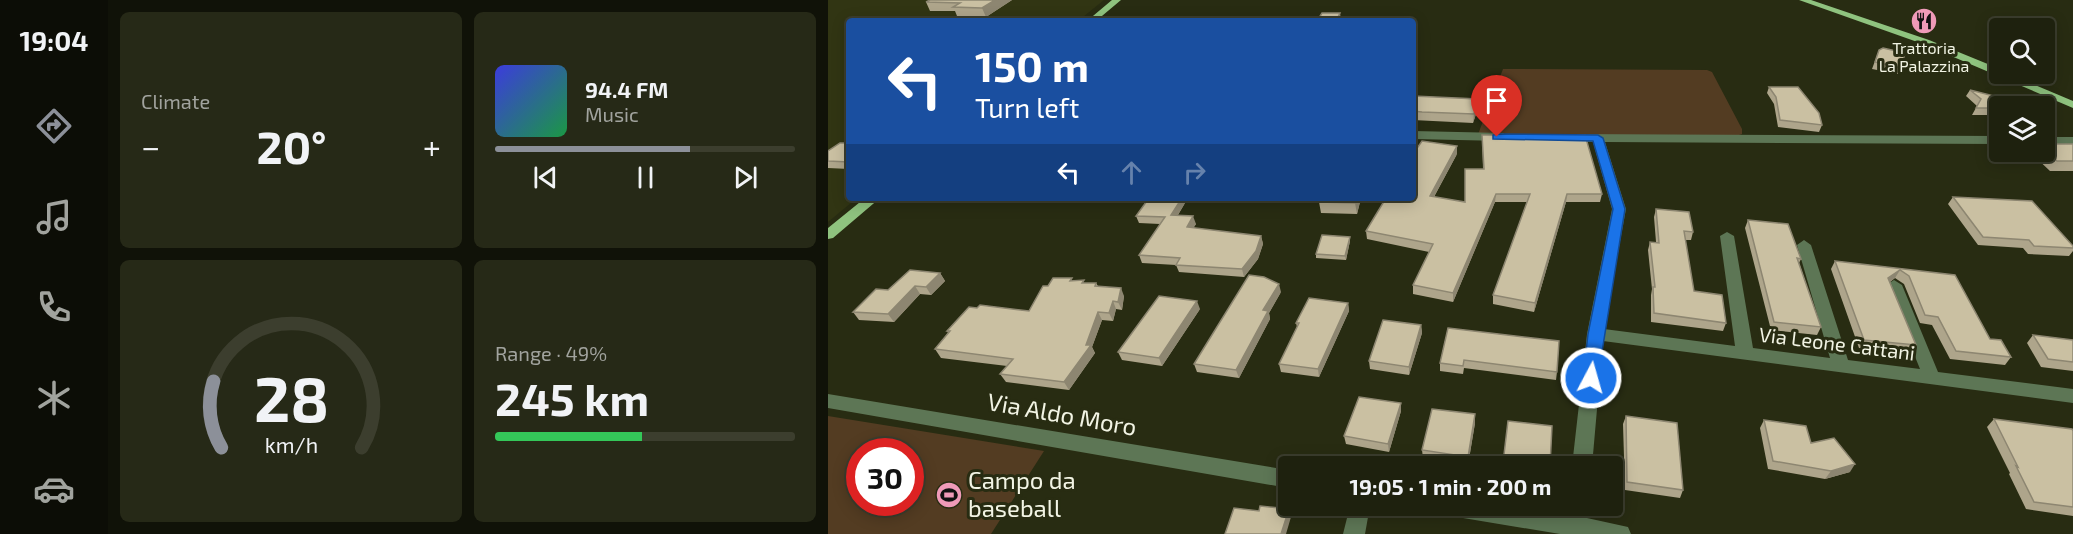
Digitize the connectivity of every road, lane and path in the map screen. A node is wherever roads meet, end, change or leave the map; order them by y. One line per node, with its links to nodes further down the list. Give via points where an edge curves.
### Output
1 (1117, 0): 3 (main road)
2 (1803, 0): 4 (main road, via 1926,42)
3 (1095, 18)
4 (1989, 68)
5 (2025, 84): 6 (main road)
6 (2073, 105)
7 (1416, 135): 8 (street)
8 (1521, 137)
9 (1554, 138): 10 (street)
10 (1598, 138): 11 (street); 19 (street, via 1619,209)
11 (1989, 140)
12 (2055, 141): 13 (street)
13 (2073, 141)
14 (869, 201): 15 (main road)
15 (828, 235)
16 (1727, 236): 20 (street)
17 (1804, 245): 21 (street)
18 (1894, 285): 22 (street)
19 (1595, 334): 20 (street, Via Leone Cattani); 25 (street)
20 (1745, 354): 21 (street, Via Leone Cattani)
21 (1841, 366): 22 (street, Via Leone Cattani)
22 (1932, 378): 23 (street, Via Leone Cattani)
23 (2073, 396)
24 (828, 401): 26 (street, Via Aldo Moro)
25 (1583, 456)
26 (1278, 476)
27 (1358, 516): 29 (street)
28 (1577, 516): 30 (street)
29 (1354, 534)
30 (1620, 534)

